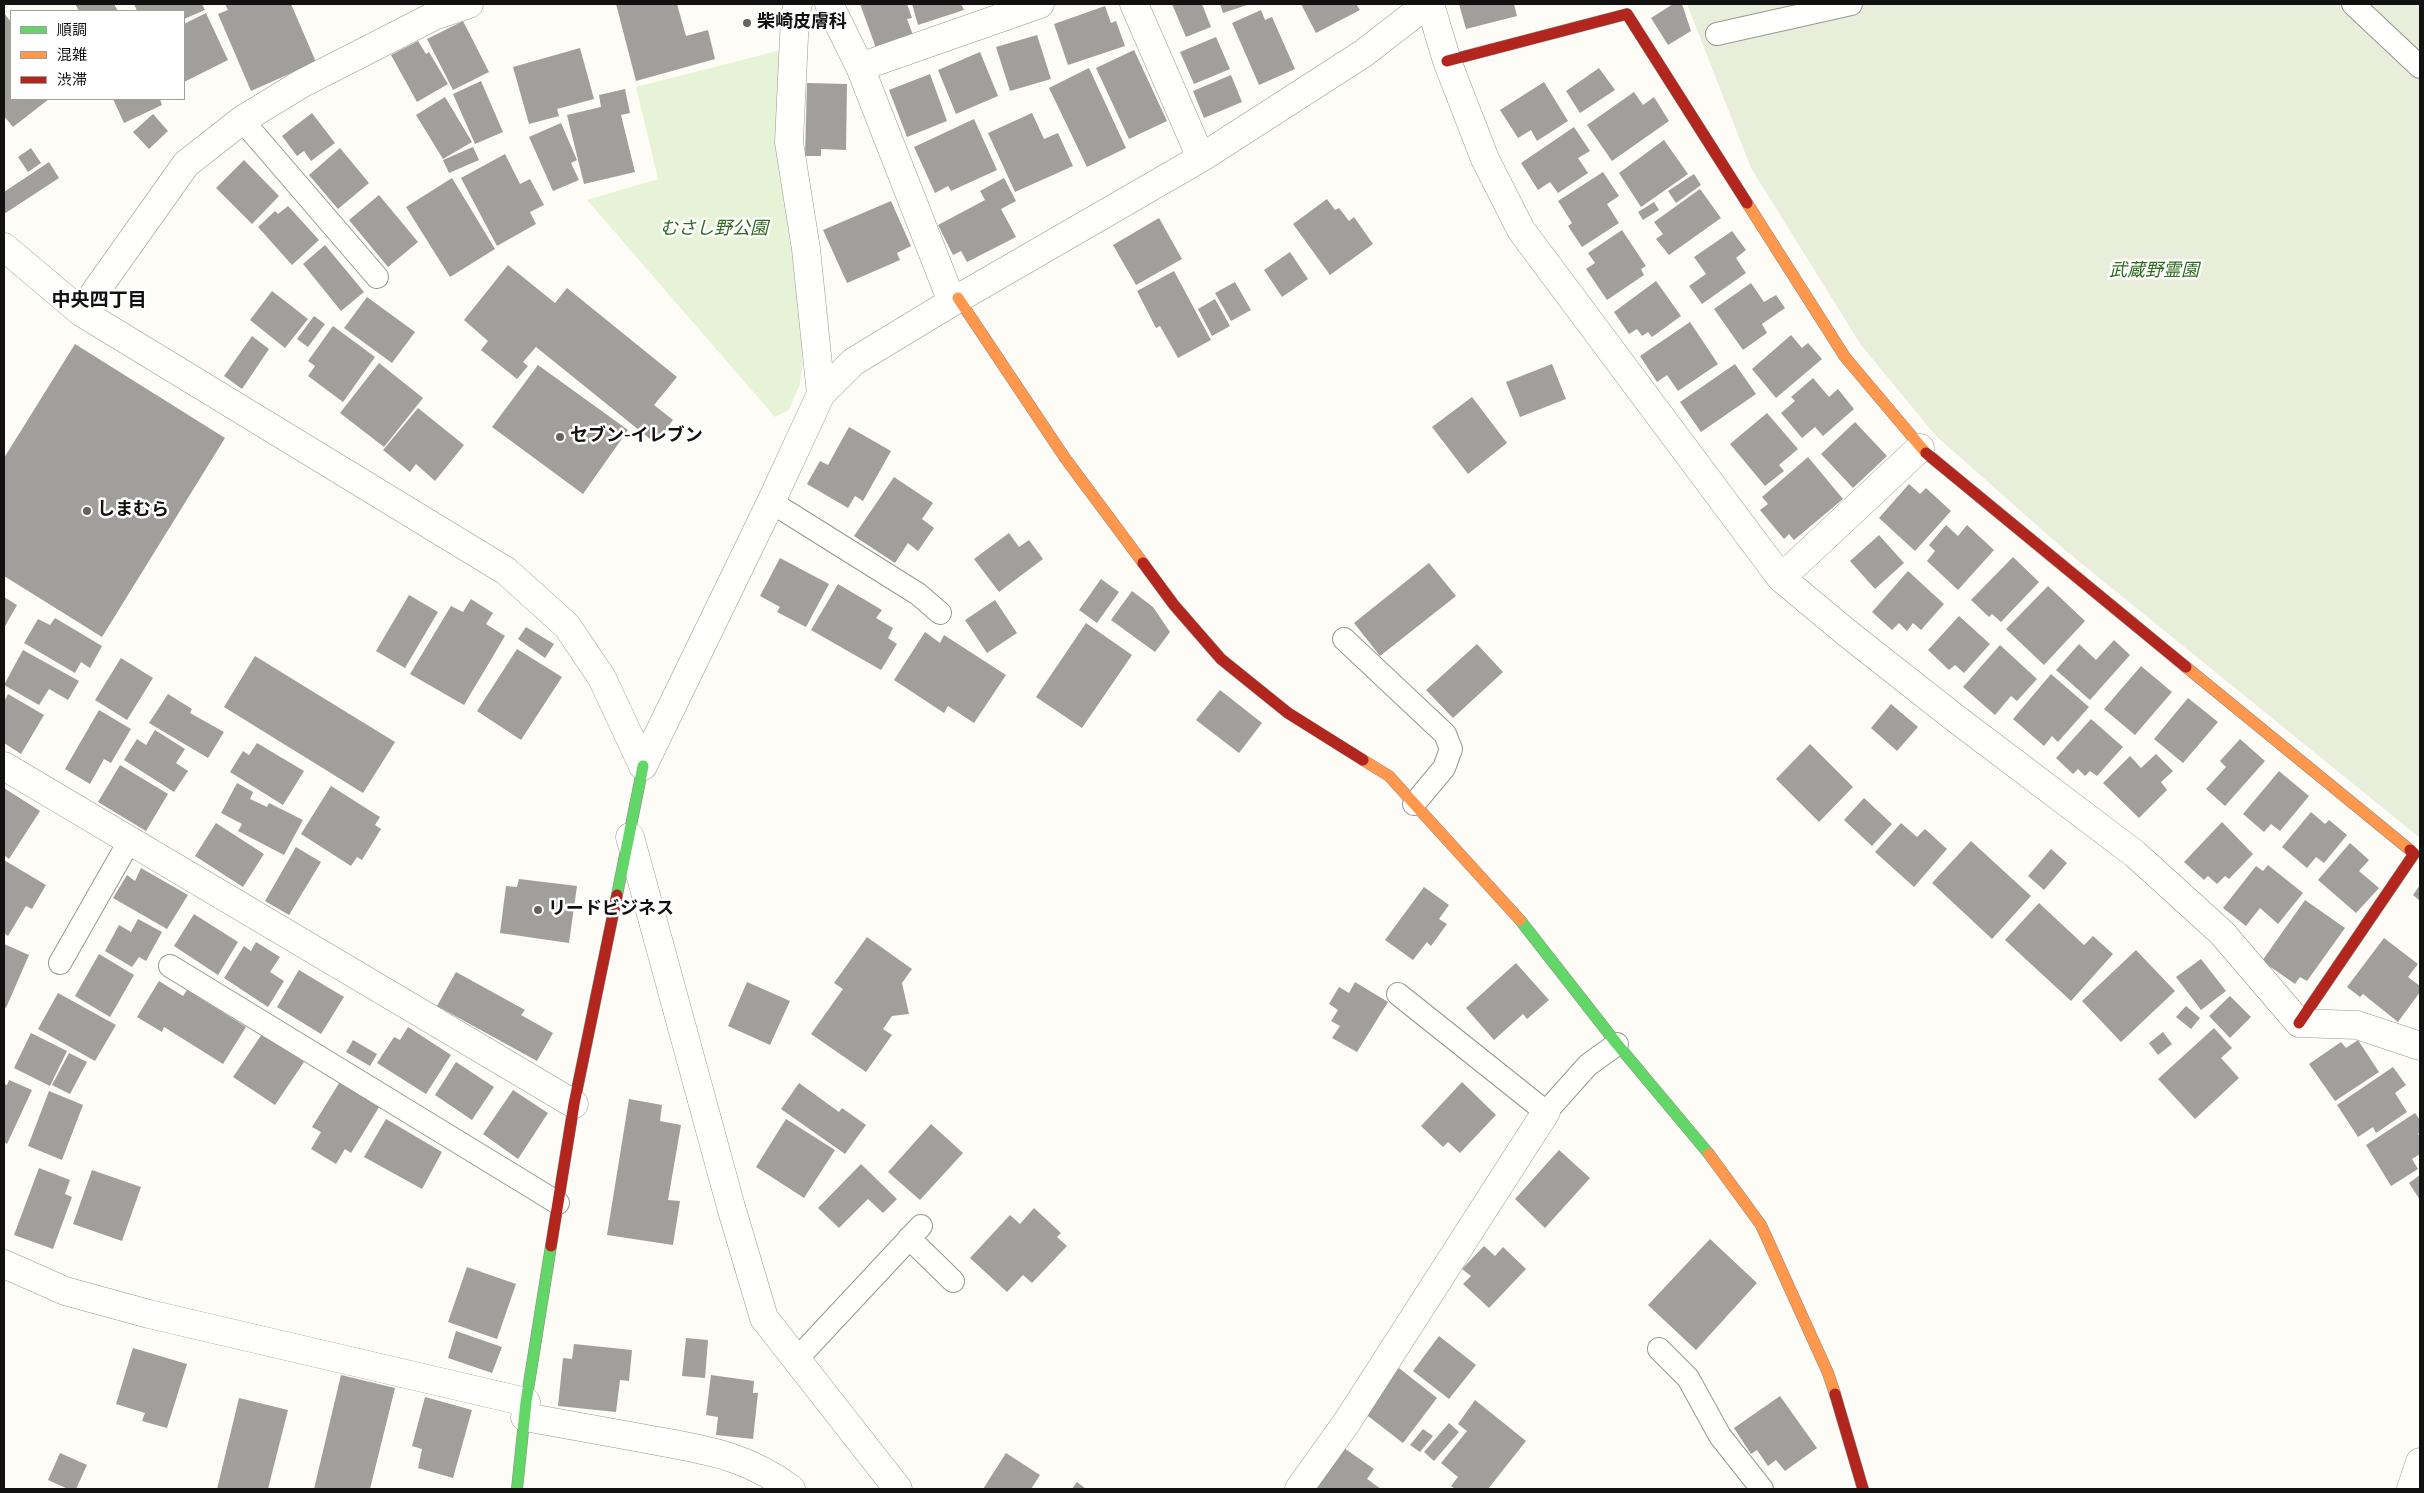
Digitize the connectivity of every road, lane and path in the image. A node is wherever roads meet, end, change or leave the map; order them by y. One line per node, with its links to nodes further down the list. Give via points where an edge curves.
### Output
1 (469, 4): 13 (street, via 434,16 301,84)
2 (798, 4): 19 (street, via 789,142 806,249)
3 (829, 4): 12 (street)
4 (1040, 4): 12 (street)
5 (1134, 4): 14 (street)
6 (1428, 4): 10 (street); 14 (street, via 1364,52)
7 (1851, 4): 9 (lane)
8 (2353, 4): 11 (lane)
9 (1717, 34)
10 (1447, 61): 20 (street, via 1627,14 1845,357); 22 (street, via 1485,160 1521,230)
11 (2420, 67)
12 (860, 68): 17 (street)
13 (242, 120): 16 (lane); 18 (street, via 186,164)
14 (1201, 158): 17 (street)
15 (4, 248): 18 (street)
16 (377, 277)
17 (955, 300): 19 (street, via 852,362); 27 (street, via 1065,458 1174,605 1221,658 1288,713 1389,776)
18 (81, 312): 26 (street, via 506,571 567,626 602,678)
19 (821, 394): 21 (street)
20 (1920, 448): 22 (street); 33 (street, via 2414,854)
21 (771, 502): 23 (lane, via 918,594); 26 (street)
22 (1781, 578): 33 (street, via 1955,718 2135,854 2222,933)
23 (940, 612)
24 (1344, 639): 27 (lane, via 1445,734 1451,749 1444,768)
25 (4, 766): 29 (street)
26 (643, 766): 28 (street)
27 (1414, 804): 34 (street, via 1510,907)
28 (630, 837): 36 (street); 42 (street, via 764,1318)
29 (130, 840): 30 (lane); 36 (street)
30 (60, 963)
31 (170, 966): 38 (lane)
32 (1398, 994): 37 (lane)
33 (2299, 1023): 35 (street, via 2357,1026)
34 (1617, 1044): 37 (lane, via 1588,1065); 50 (street, via 1699,1140 1760,1225 1828,1373)
35 (2420, 1046)
36 (574, 1104): 38 (street)
37 (1546, 1112): 48 (street, via 1347,1422)
38 (558, 1203): 43 (street)
39 (4, 1264): 43 (street, via 65,1290 149,1314)
40 (953, 1281): 42 (lane, via 915,1232)
41 (1659, 1349): 49 (lane, via 1688,1378 1720,1436)
42 (795, 1361): 47 (street)
43 (526, 1409): 45 (street); 46 (street, via 738,1459 769,1472)
44 (2420, 1462): 51 (street)
45 (517, 1489)
46 (791, 1489)
47 (898, 1489)
48 (1299, 1489)
49 (1762, 1489)
50 (1863, 1489)
51 (2411, 1489)

